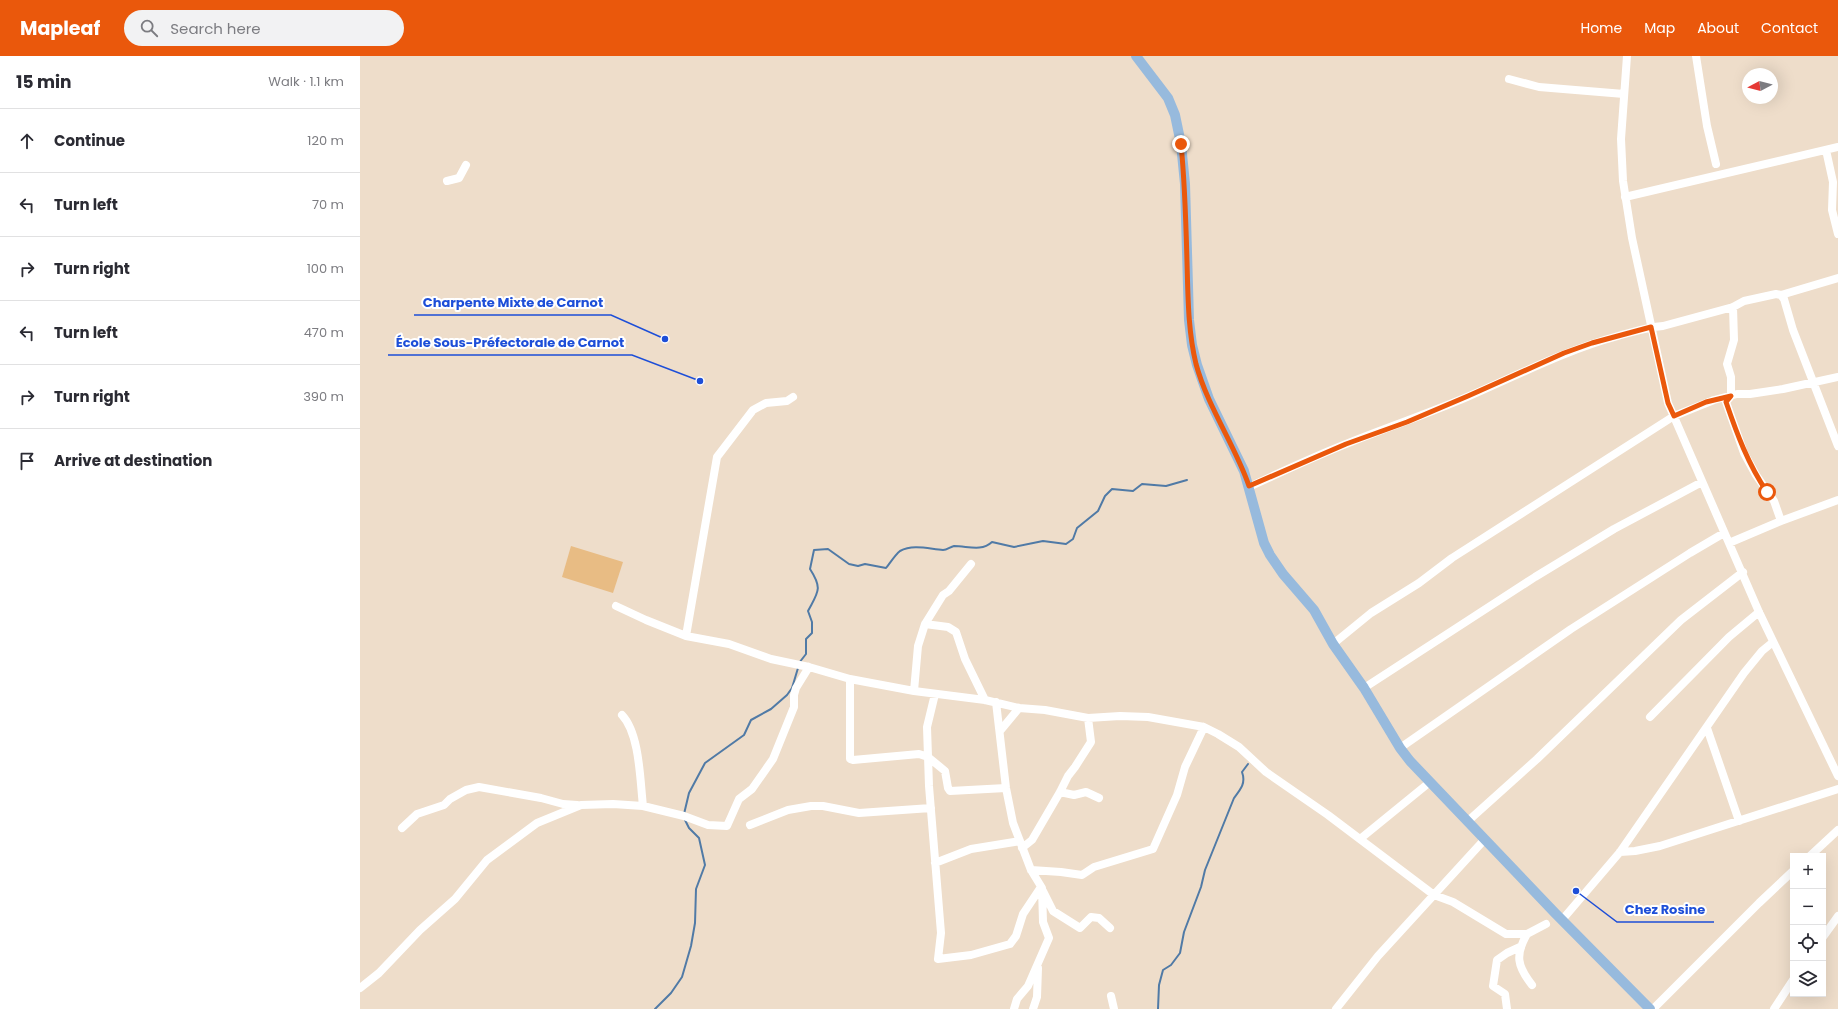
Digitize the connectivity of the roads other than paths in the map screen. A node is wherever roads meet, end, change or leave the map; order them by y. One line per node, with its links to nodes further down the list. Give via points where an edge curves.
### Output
1 (1136, 56): 24 (main road, via 1168,98 1175,115 1185,184 1192,345 1209,399)
2 (1627, 56): 5 (street)
3 (1696, 56): 8 (street)
4 (1509, 79): 5 (street, via 1539,87)
5 (1624, 94): 11 (street, via 1621,139)
6 (1838, 147): 7 (street)
7 (1826, 150): 11 (street); 12 (street, via 1833,182 1832,210)
8 (1716, 164)
9 (466, 165): 10 (street, via 460,178)
10 (447, 181)
11 (1625, 197): 16 (street)
12 (1838, 234)
13 (1838, 278): 14 (street)
14 (1781, 295): 15 (street, via 1744,301); 18 (street)
15 (1733, 307): 16 (street); 19 (street, via 1734,340 1727,364 1731,377)
16 (1651, 327): 21 (street, via 1668,403); 24 (street, via 1564,353 1407,422 1346,444)
17 (1838, 377): 18 (street)
18 (1813, 382): 19 (street); 22 (street)
19 (1731, 396): 21 (street, via 1706,402); 26 (street, via 1726,402 1744,452 1756,476 1774,501)
20 (793, 397): 34 (street, via 787,401 766,403 753,410 717,457)
21 (1674, 416): 23 (street); 36 (street, via 1452,558 1419,583 1371,613)
22 (1838, 446)
23 (1702, 482): 27 (street); 39 (street, via 1608,533)
24 (1249, 486): 36 (main road, via 1264,543 1270,555 1314,610)
25 (1838, 500): 26 (street)
26 (1781, 521): 28 (street)
27 (1724, 533): 28 (street); 51 (street, via 1577,625)
28 (1729, 543): 30 (street)
29 (971, 564): 33 (street, via 943,595)
30 (1743, 572): 32 (street); 62 (street, via 1681,620 1537,759)
31 (616, 606): 34 (street)
32 (1759, 612): 35 (street); 46 (street, via 1729,637)
33 (925, 624): 40 (street, via 918,646); 42 (street, via 948,627 956,632 976,685)
34 (686, 636): 37 (street, via 729,644 771,659)
35 (1773, 642): 49 (street, via 1744,673); 53 (street)
36 (1333, 644): 39 (main road)
37 (809, 667): 38 (street); 60 (street, via 796,688 794,707 773,760 752,789 739,799 727,826 708,825)
38 (850, 679): 40 (street); 52 (street, via 850,759 910,754)
39 (1364, 688): 51 (main road)
40 (914, 691): 41 (street)
41 (936, 694): 42 (street); 52 (street, via 927,727)
42 (985, 700): 43 (street)
43 (996, 702): 44 (street); 50 (street)
44 (1018, 708): 47 (street); 50 (street)
45 (622, 715): 60 (street, via 633,736)
46 (1650, 717)
47 (1088, 718): 48 (street, via 1148,717); 57 (street, via 1091,742)
48 (1204, 727): 67 (street, via 1239,747 1266,772); 73 (street, via 1185,767 1177,795 1153,849 1094,867 1082,875)
49 (1707, 728): 63 (street); 70 (street)
50 (1000, 731): 55 (street)
51 (1400, 748): 54 (main road)
52 (928, 757): 55 (street, via 945,771 950,791); 61 (street)
53 (1838, 776)
54 (1430, 782): 62 (main road); 67 (street)
55 (1006, 788): 69 (street, via 1013,823)
56 (1838, 789): 63 (street)
57 (1060, 792): 58 (street, via 1074,795 1086,792); 69 (street, via 1032,840)
58 (1100, 798)
59 (581, 805): 60 (street); 65 (street, via 479,787 450,798 444,805 417,814); 87 (street, via 537,823 487,860 455,899 420,930 379,973)
60 (643, 806)
61 (931, 808): 64 (street, via 859,812 812,806 788,810); 72 (street)
62 (1468, 821): 68 (main road)
63 (1739, 821): 70 (street, via 1660,846)
64 (750, 826)
65 (402, 828)
66 (1838, 830): 71 (street)
67 (1360, 838): 76 (street)
68 (1485, 839): 76 (street); 78 (main road)
69 (1021, 845): 72 (street, via 971,849); 73 (street)
70 (1620, 852): 78 (street)
71 (1813, 853)
72 (936, 863): 75 (street, via 941,933 938,959 971,955 1010,944 1016,936 1023,914)
73 (1031, 870): 75 (street)
74 (1790, 874): 95 (street)
75 (1041, 888): 80 (street, via 1053,911 1073,924 1080,928 1091,916 1099,918); 84 (street, via 1043,922 1049,938)
76 (1434, 894): 81 (street, via 1453,902 1506,934); 92 (street, via 1378,956)
77 (1838, 916): 82 (street)
78 (1562, 920): 94 (main road)
79 (1546, 924): 81 (street)
80 (1110, 928)
81 (1527, 934): 83 (street)
82 (1826, 934)
83 (1520, 947): 85 (street, via 1520,965); 93 (street, via 1497,960 1493,986 1505,994)
84 (1038, 962): 89 (street, via 1028,986 1017,999); 90 (street)
85 (1532, 985)
86 (1790, 985): 96 (street)
87 (360, 988)
88 (1110, 996): 91 (street)
89 (1014, 1009)
90 (1034, 1009)
91 (1114, 1009)
92 (1336, 1009)
93 (1507, 1009)
94 (1650, 1009)
95 (1653, 1009)
96 (1774, 1009)

